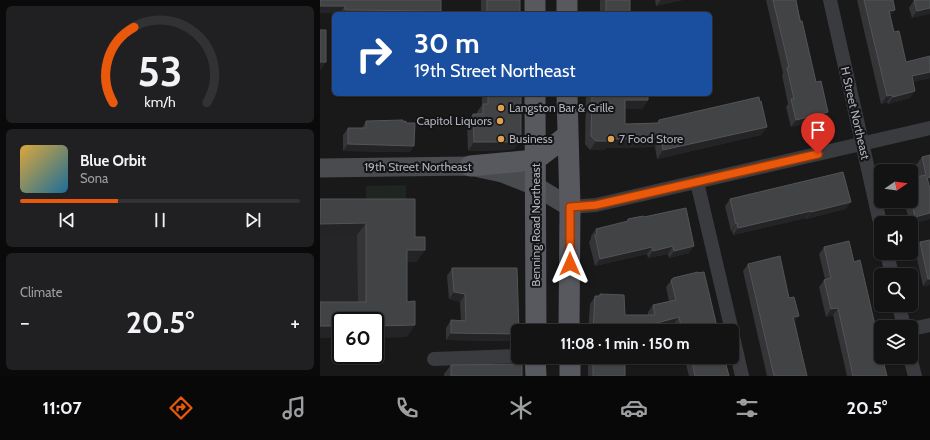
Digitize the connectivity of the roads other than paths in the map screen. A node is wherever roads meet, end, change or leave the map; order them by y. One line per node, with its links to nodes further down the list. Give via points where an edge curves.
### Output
1 (535, 0): 4 (main road)
2 (567, 0): 5 (main road)
3 (830, 0): 10 (street, H Street Northeast)
4 (535, 12)
5 (567, 12)
6 (535, 96): 11 (main road, Benning Road Northeast)
7 (567, 96): 9 (main road)
8 (930, 128): 10 (street)
9 (568, 135): 11 (main road); 16 (main road)
10 (862, 143): 14 (street); 17 (street, H Street Northeast)
11 (535, 160): 12 (main road); 15 (main road, Benning Road Northeast)
12 (470, 166): 13 (main road, 19th Street Northeast); 15 (main road, 19th Street Northeast, via 502,173)
13 (320, 168)
14 (697, 182): 16 (street, via 596,205); 20 (street)
15 (535, 186): 16 (main road, 19th Street Northeast); 18 (main road, Benning Road Northeast)
16 (570, 207): 19 (main road)
17 (879, 216)
18 (536, 324)
19 (570, 324)
20 (730, 324)
21 (930, 325): 22 (street)
22 (918, 328)
23 (511, 356): 24 (street)
24 (434, 358)
25 (739, 363): 31 (street)
26 (535, 364): 29 (main road)
27 (570, 364): 30 (main road)
28 (912, 364): 32 (street)
29 (536, 376)
30 (570, 376)
31 (742, 376)
32 (915, 376)

